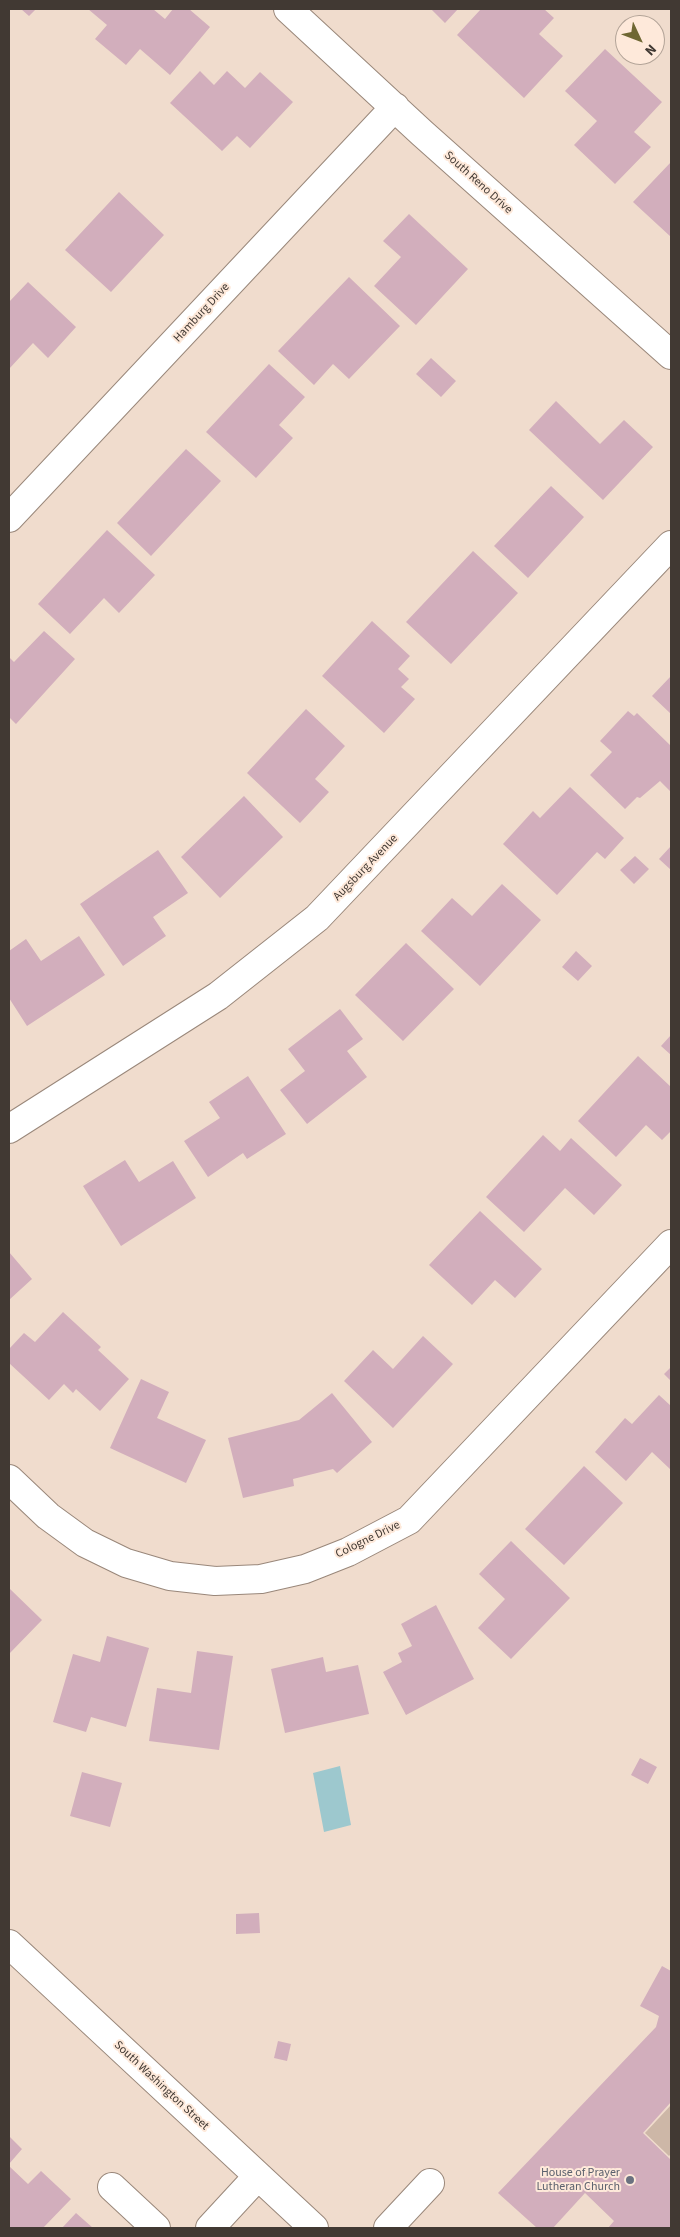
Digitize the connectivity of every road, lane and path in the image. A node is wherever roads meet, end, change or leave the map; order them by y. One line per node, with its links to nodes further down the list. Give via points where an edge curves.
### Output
1 (288, 9): 2 (street, South Reno Drive)
2 (395, 107): 3 (street, South Reno Drive); 4 (street, Hamburg Drive)
3 (671, 355)
4 (9, 518)
5 (671, 545): 6 (street, Augsburg Avenue, via 317,918 218,996)
6 (9, 1130)
7 (671, 1244): 8 (street, Cologne Drive, via 409,1520 348,1552 305,1569 261,1579 215,1581 170,1576 126,1563 85,1542 48,1516)
8 (9, 1479)
9 (9, 1944): 10 (street, South Washington Street)
10 (258, 2176): 14 (street); 15 (street, South Washington Street)
11 (430, 2183): 16 (street)
12 (112, 2187): 13 (street)
13 (156, 2228)
14 (210, 2228)
15 (314, 2228)
16 (388, 2228)

